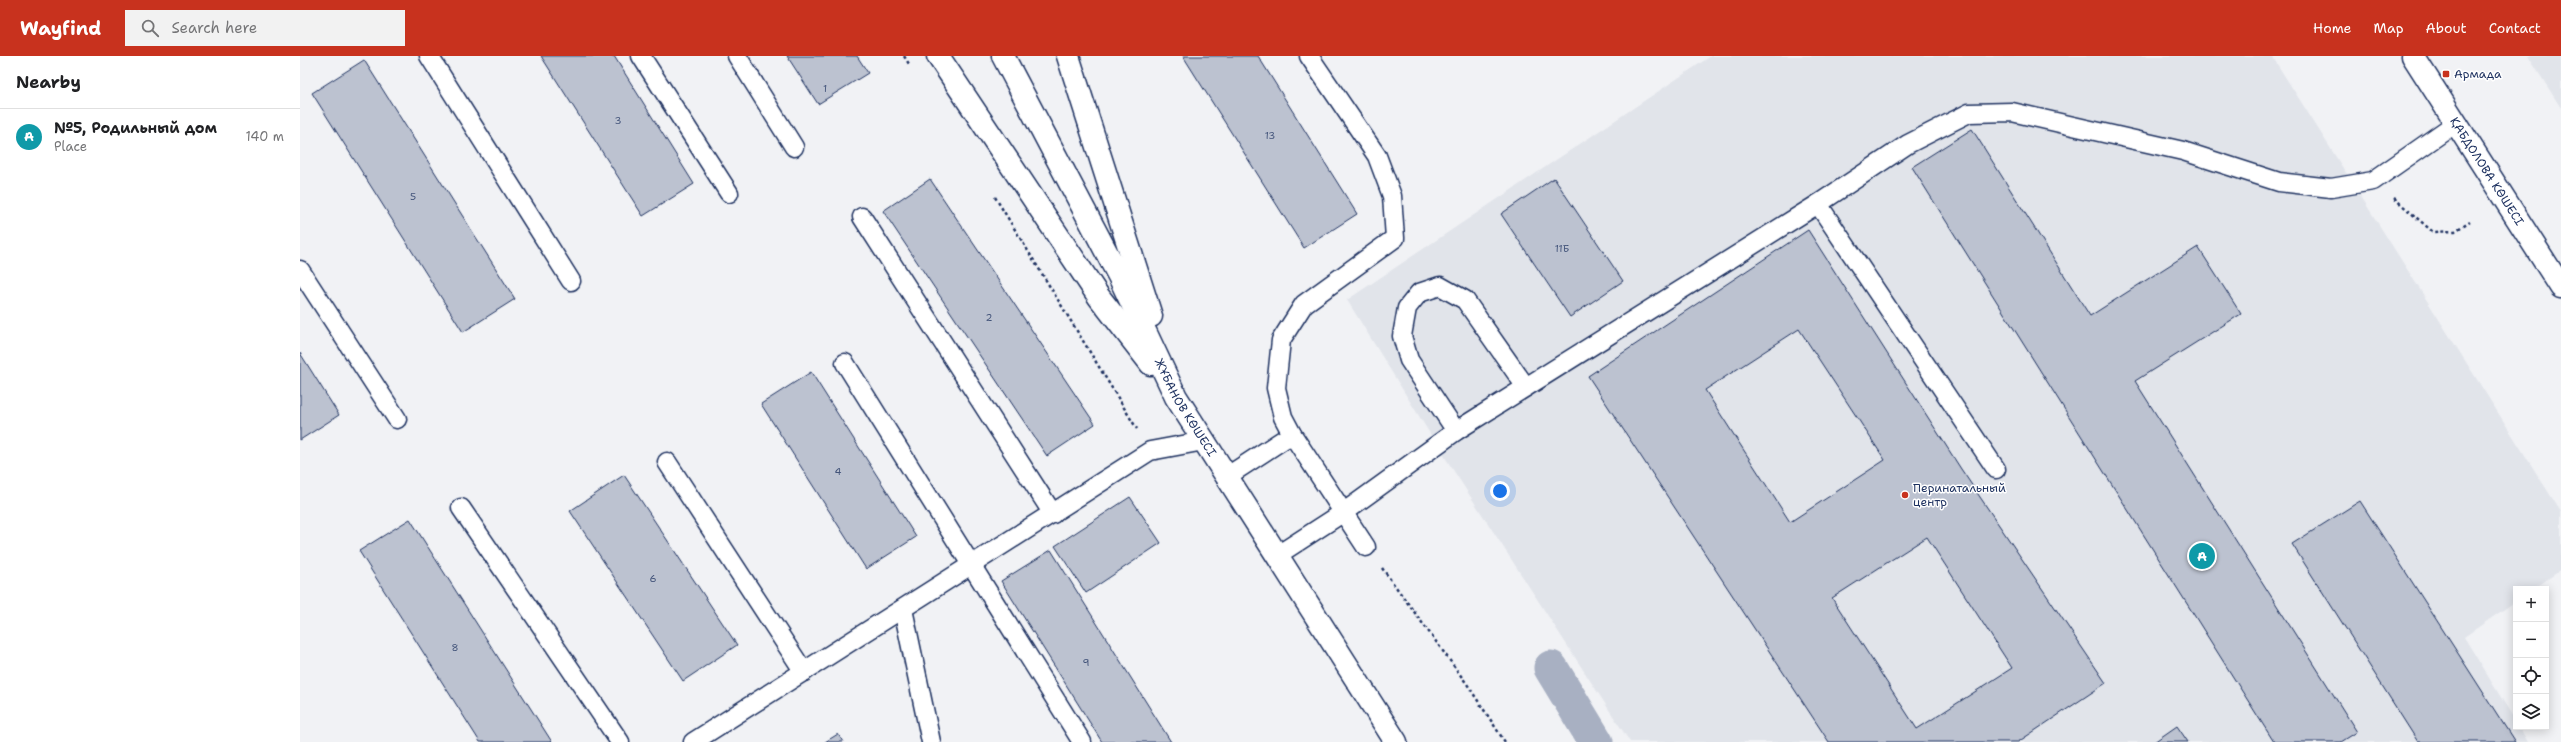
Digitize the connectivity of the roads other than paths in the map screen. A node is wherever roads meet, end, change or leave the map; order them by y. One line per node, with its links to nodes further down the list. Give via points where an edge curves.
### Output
1 (429, 56): 15 (lane)
2 (641, 56): 11 (lane)
3 (737, 56): 10 (lane)
4 (938, 56): 19 (main road, via 1099,297)
5 (1003, 56): 19 (main road, ЖҰБАНОВ КӨШЕСІ, via 1075,188)
6 (1068, 56): 19 (main road)
7 (1309, 56): 22 (lane, via 1377,156 1392,196 1395,238 1304,304 1281,340 1276,388 1283,417)
8 (2413, 56): 9 (main road, ҚАБДОЛОВА КӨШЕСІ)
9 (2456, 123): 12 (lane, via 2373,181 2331,188 2279,182 2184,151 2012,112 1969,113 1908,144); 16 (main road, ҚАБДОЛОВА КӨШЕСІ)
10 (794, 147)
11 (729, 193)
12 (1818, 204): 18 (lane); 25 (lane)
13 (862, 217): 29 (lane)
14 (300, 270): 20 (lane)
15 (572, 281)
16 (2561, 287)
17 (845, 363): 32 (lane)
18 (1526, 387): 21 (lane); 21 (lane, via 1465,300 1440,286 1419,293 1407,308 1402,336 1409,360)
19 (1176, 398): 23 (main road, ЖҰБАНОВ КӨШЕСІ)
20 (397, 419)
21 (1456, 431): 28 (lane)
22 (1292, 434): 26 (lane); 28 (lane)
23 (1204, 441): 26 (main road, ЖҰБАНОВ КӨШЕСІ); 29 (lane, via 1150,451)
24 (667, 462): 34 (lane)
25 (1996, 469)
26 (1226, 477): 31 (main road, ЖҰБАНОВ КӨШЕСІ)
27 (461, 508): 35 (lane)
28 (1344, 512): 30 (lane); 31 (lane)
29 (1052, 514): 32 (lane)
30 (1366, 547)
31 (1276, 556): 39 (main road, ЖҰБАНОВ КӨШЕСІ)
32 (972, 565): 33 (lane); 38 (lane)
33 (904, 609): 34 (lane); 37 (lane)
34 (804, 672): 36 (lane)
35 (620, 742)
36 (693, 742)
37 (930, 742)
38 (1082, 742)
39 (1394, 742)

